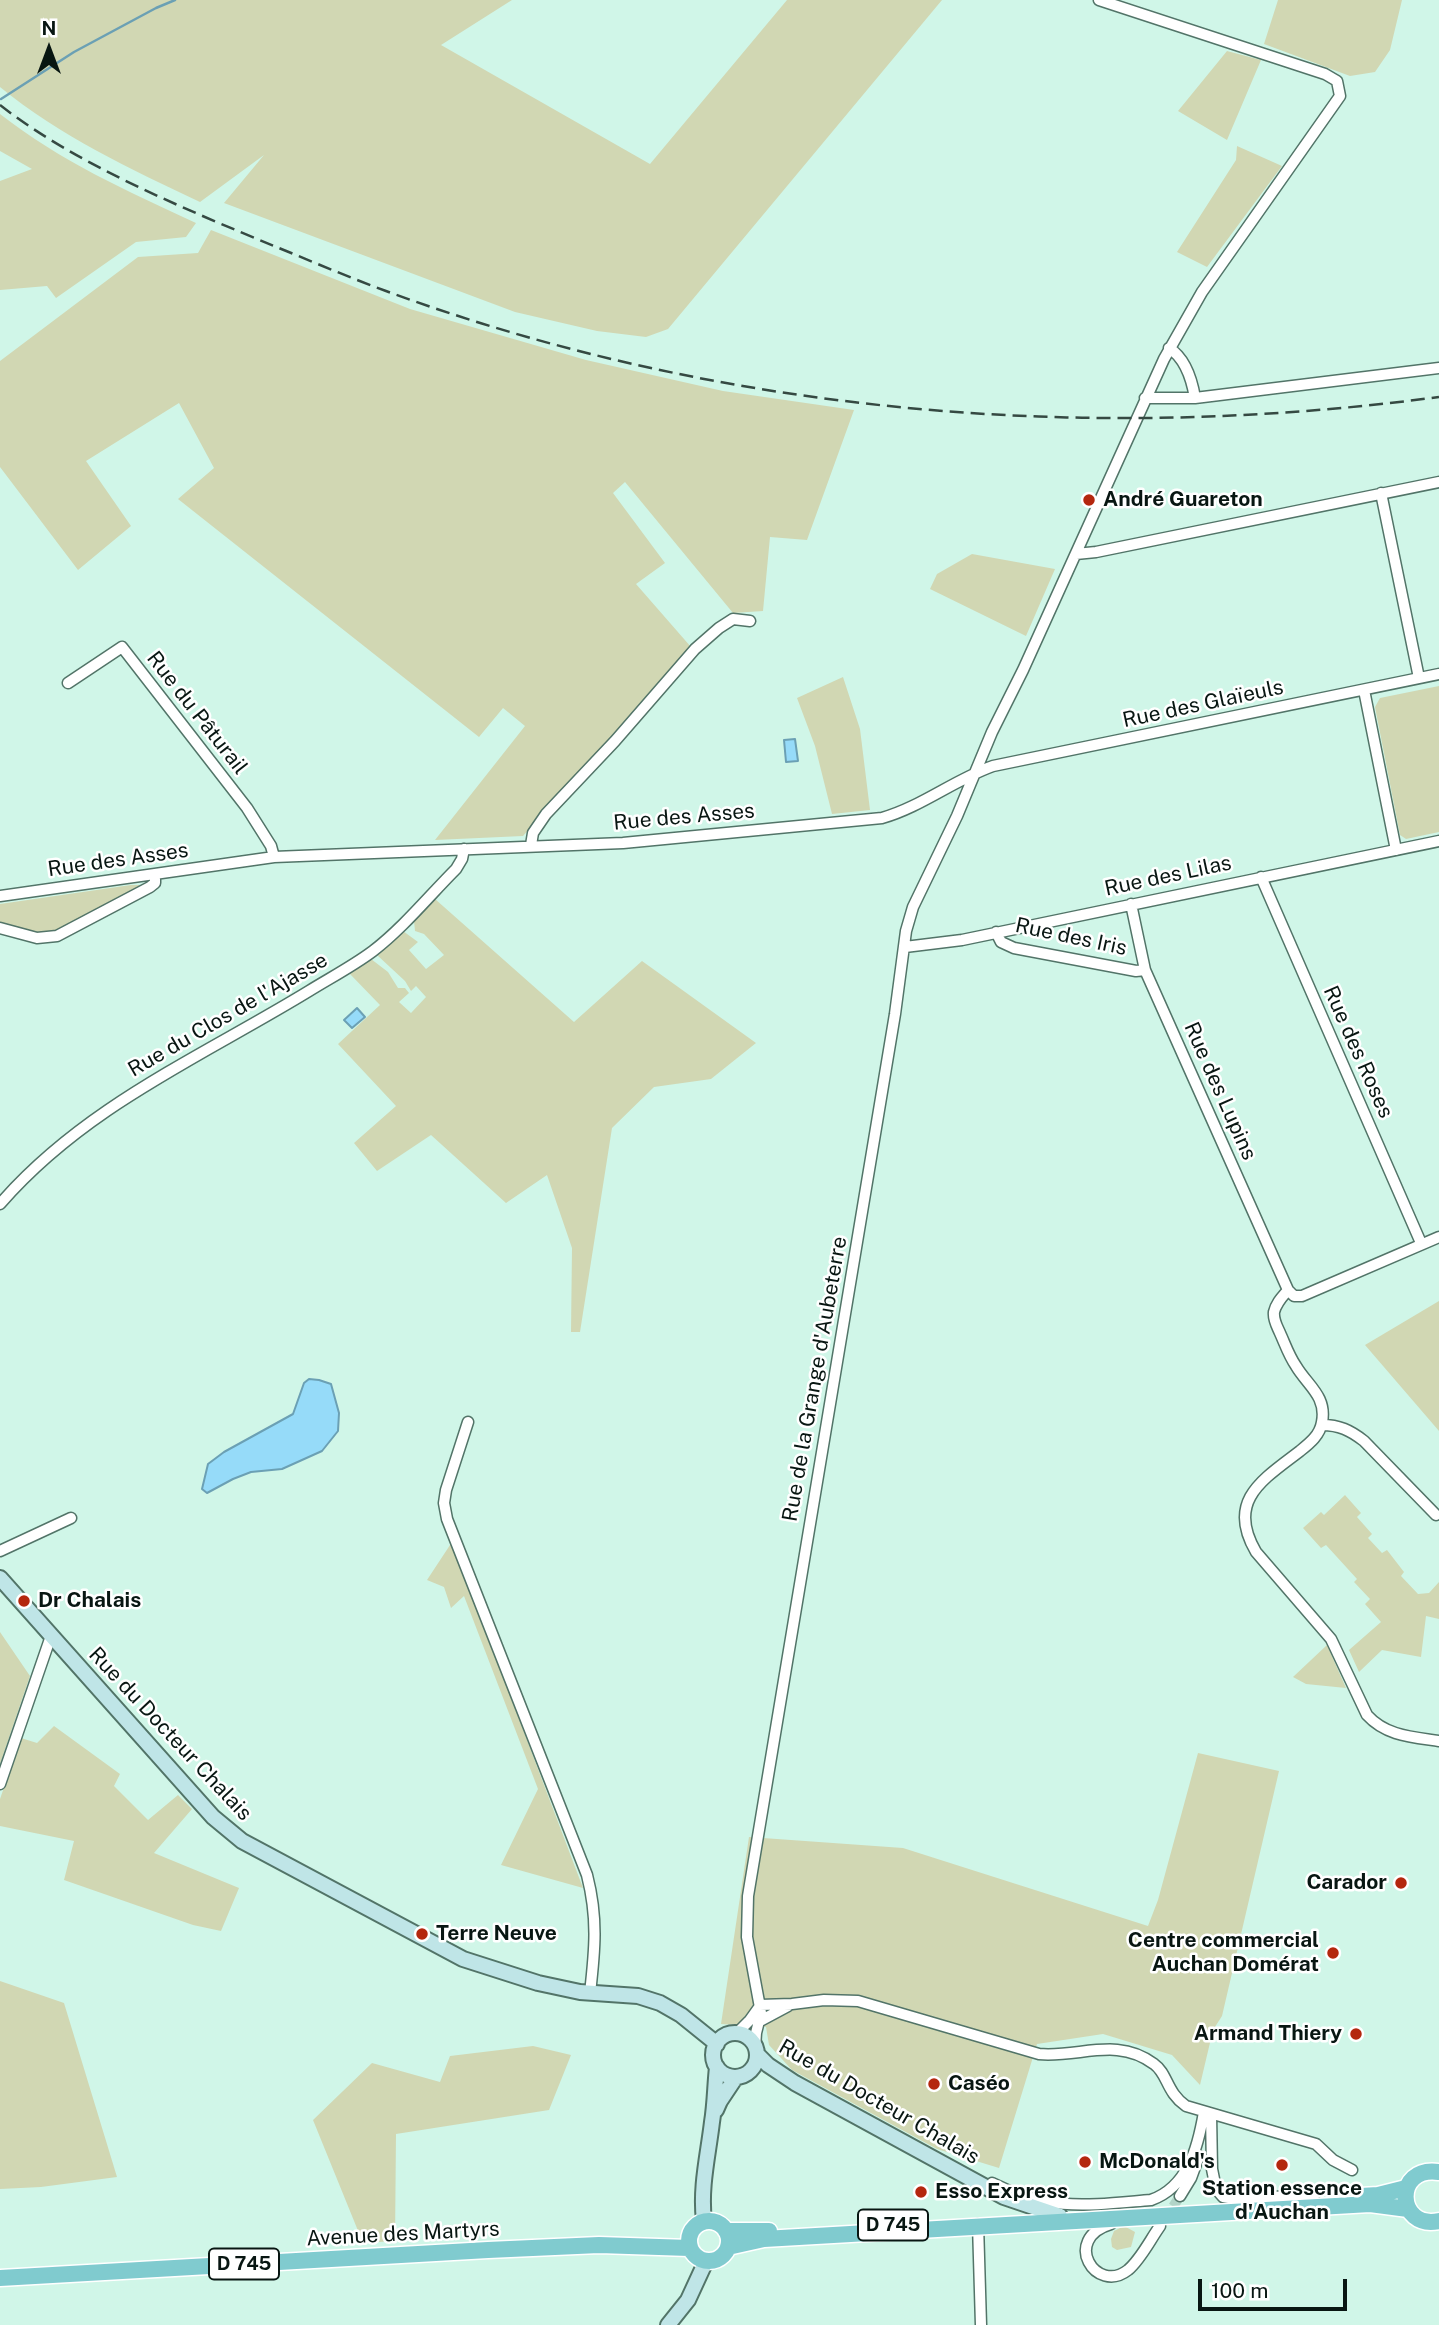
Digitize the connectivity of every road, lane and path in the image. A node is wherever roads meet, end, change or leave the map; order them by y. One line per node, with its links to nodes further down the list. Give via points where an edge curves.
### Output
1 (1099, 0): 2 (street, via 1325,74 1340,86 1338,103 1202,292)
2 (1170, 348): 4 (street); 5 (street, via 1179,354)
3 (1439, 368): 5 (street)
4 (1145, 398): 5 (street); 8 (street)
5 (1195, 398)
6 (1439, 482): 7 (street)
7 (1381, 493): 8 (street); 11 (street)
8 (1076, 554): 14 (street)
9 (751, 621): 16 (street, via 733,619 695,649 546,814)
10 (1439, 674): 11 (street, Rue des Glaïeuls)
11 (1419, 678): 13 (street, Rue des Glaïeuls)
12 (68, 683): 19 (street, Rue du Pâturail, via 122,648 247,808)
13 (1364, 690): 14 (street, Rue des Glaïeuls); 18 (street)
14 (976, 772): 16 (street, Rue des Asses, via 900,813 881,818 635,842); 26 (street, Rue de la Grange d'Aubeterre, via 913,907)
15 (1439, 841): 18 (street, Rue des Lilas)
16 (531, 845): 17 (street, Rue des Asses)
17 (464, 849): 19 (street, Rue des Asses); 29 (street, Rue du Clos de l'Ajasse, via 456,869 371,953 154,1079 45,1158)
18 (1395, 850): 21 (street, Rue des Lilas)
19 (274, 857): 20 (street, Rue des Asses)
20 (155, 874): 22 (street, Rue des Asses); 24 (street, via 150,887 57,936 37,938)
21 (1261, 877): 23 (street, Rue des Lilas); 32 (street, Rue des Roses)
22 (0, 896)
23 (1131, 904): 25 (street, Rue des Lilas); 27 (street, Rue des Lupins)
24 (0, 928)
25 (996, 932): 26 (street, Rue des Lilas); 27 (street, Rue des Iris, via 1001,942 1014,948)
26 (905, 947): 45 (street, Rue de la Grange d'Aubeterre, via 748,1895 747,1937)
27 (1145, 970): 33 (street, Rue des Lupins)
28 (0, 1187): 29 (street)
29 (12, 1191): 30 (street, Rue du Clos de l'Ajasse)
30 (0, 1205)
31 (1439, 1237): 32 (street)
32 (1421, 1243): 33 (street, via 1302,1296)
33 (1288, 1290): 35 (street, via 1277,1304 1274,1320 1296,1367 1317,1392)
34 (468, 1422): 43 (street, via 446,1490 447,1519 587,1875 596,1925)
35 (1322, 1425): 36 (street, via 1336,1425 1364,1441); 41 (street, via 1316,1436 1259,1482 1248,1498 1244,1511 1248,1539 1331,1639 1375,1724 1387,1731)
36 (1436, 1515)
37 (71, 1518): 38 (street)
38 (0, 1551)
39 (0, 1578): 40 (main road, Rue du Docteur Chalais)
40 (51, 1636): 42 (street); 43 (main road, Rue du Docteur Chalais, via 213,1817 242,1841 463,1959 538,1983)
41 (1439, 1741)
42 (0, 1784)
43 (590, 1993): 48 (main road, Rue du Docteur Chalais, via 638,1996 660,2003)
44 (792, 2004): 45 (street); 46 (street); 52 (street, via 858,2001 1039,2054 1057,2056 1109,2048 1132,2053 1155,2064 1175,2098)
45 (760, 2005): 46 (street, Rue de la Grange d'Aubeterre); 47 (street)
46 (760, 2021): 49 (street, Rue de la Grange d'Aubeterre)
47 (736, 2034): 48 (main road); 49 (main road, via 749,2039)
48 (717, 2044): 50 (main road, via 713,2053)
49 (756, 2051): 51 (main road, via 753,2067); 55 (main road, Rue du Docteur Chalais, via 795,2083)
50 (717, 2067): 51 (main road); 53 (main road)
51 (736, 2077): 53 (main road)
52 (1208, 2113): 54 (street); 56 (street, via 1316,2144); 60 (street, via 1212,2175 1223,2197)
53 (713, 2118): 64 (main road, via 704,2177)
54 (1199, 2145): 55 (street, via 1189,2166 1161,2197 1078,2205 1026,2198); 59 (street, via 1197,2164)
55 (923, 2152): 62 (main road, Rue du Docteur Chalais, via 1004,2197)
56 (1352, 2170)
57 (1439, 2172): 58 (main road, via 1423,2172)
58 (1406, 2188): 60 (main road, D 745, via 1378,2195); 61 (main road)
59 (1180, 2196)
60 (1314, 2199): 62 (main road, D 745)
61 (1408, 2209): 63 (main road, D 745, via 1370,2204); 65 (main road, via 1422,2221)
62 (1060, 2216): 66 (main road, D 745)
63 (1141, 2218): 66 (main road, D 745); 67 (street, via 1108,2224 1090,2237 1086,2256 1094,2271 1111,2276 1126,2271)
64 (704, 2221): 68 (main road, via 717,2222); 69 (main road, via 693,2228)
65 (1439, 2221)
66 (978, 2224): 68 (main road, D 745); 70 (main road, D 745, via 764,2239); 74 (street)
67 (1160, 2226)
68 (726, 2231): 70 (main road)
69 (689, 2240): 71 (main road, via 695,2257); 72 (main road, Avenue des Martyrs / D 745)
70 (728, 2248): 71 (main road, via 722,2257)
71 (706, 2261): 73 (main road, via 688,2300)
72 (0, 2278)
73 (668, 2325)
74 (981, 2325)

